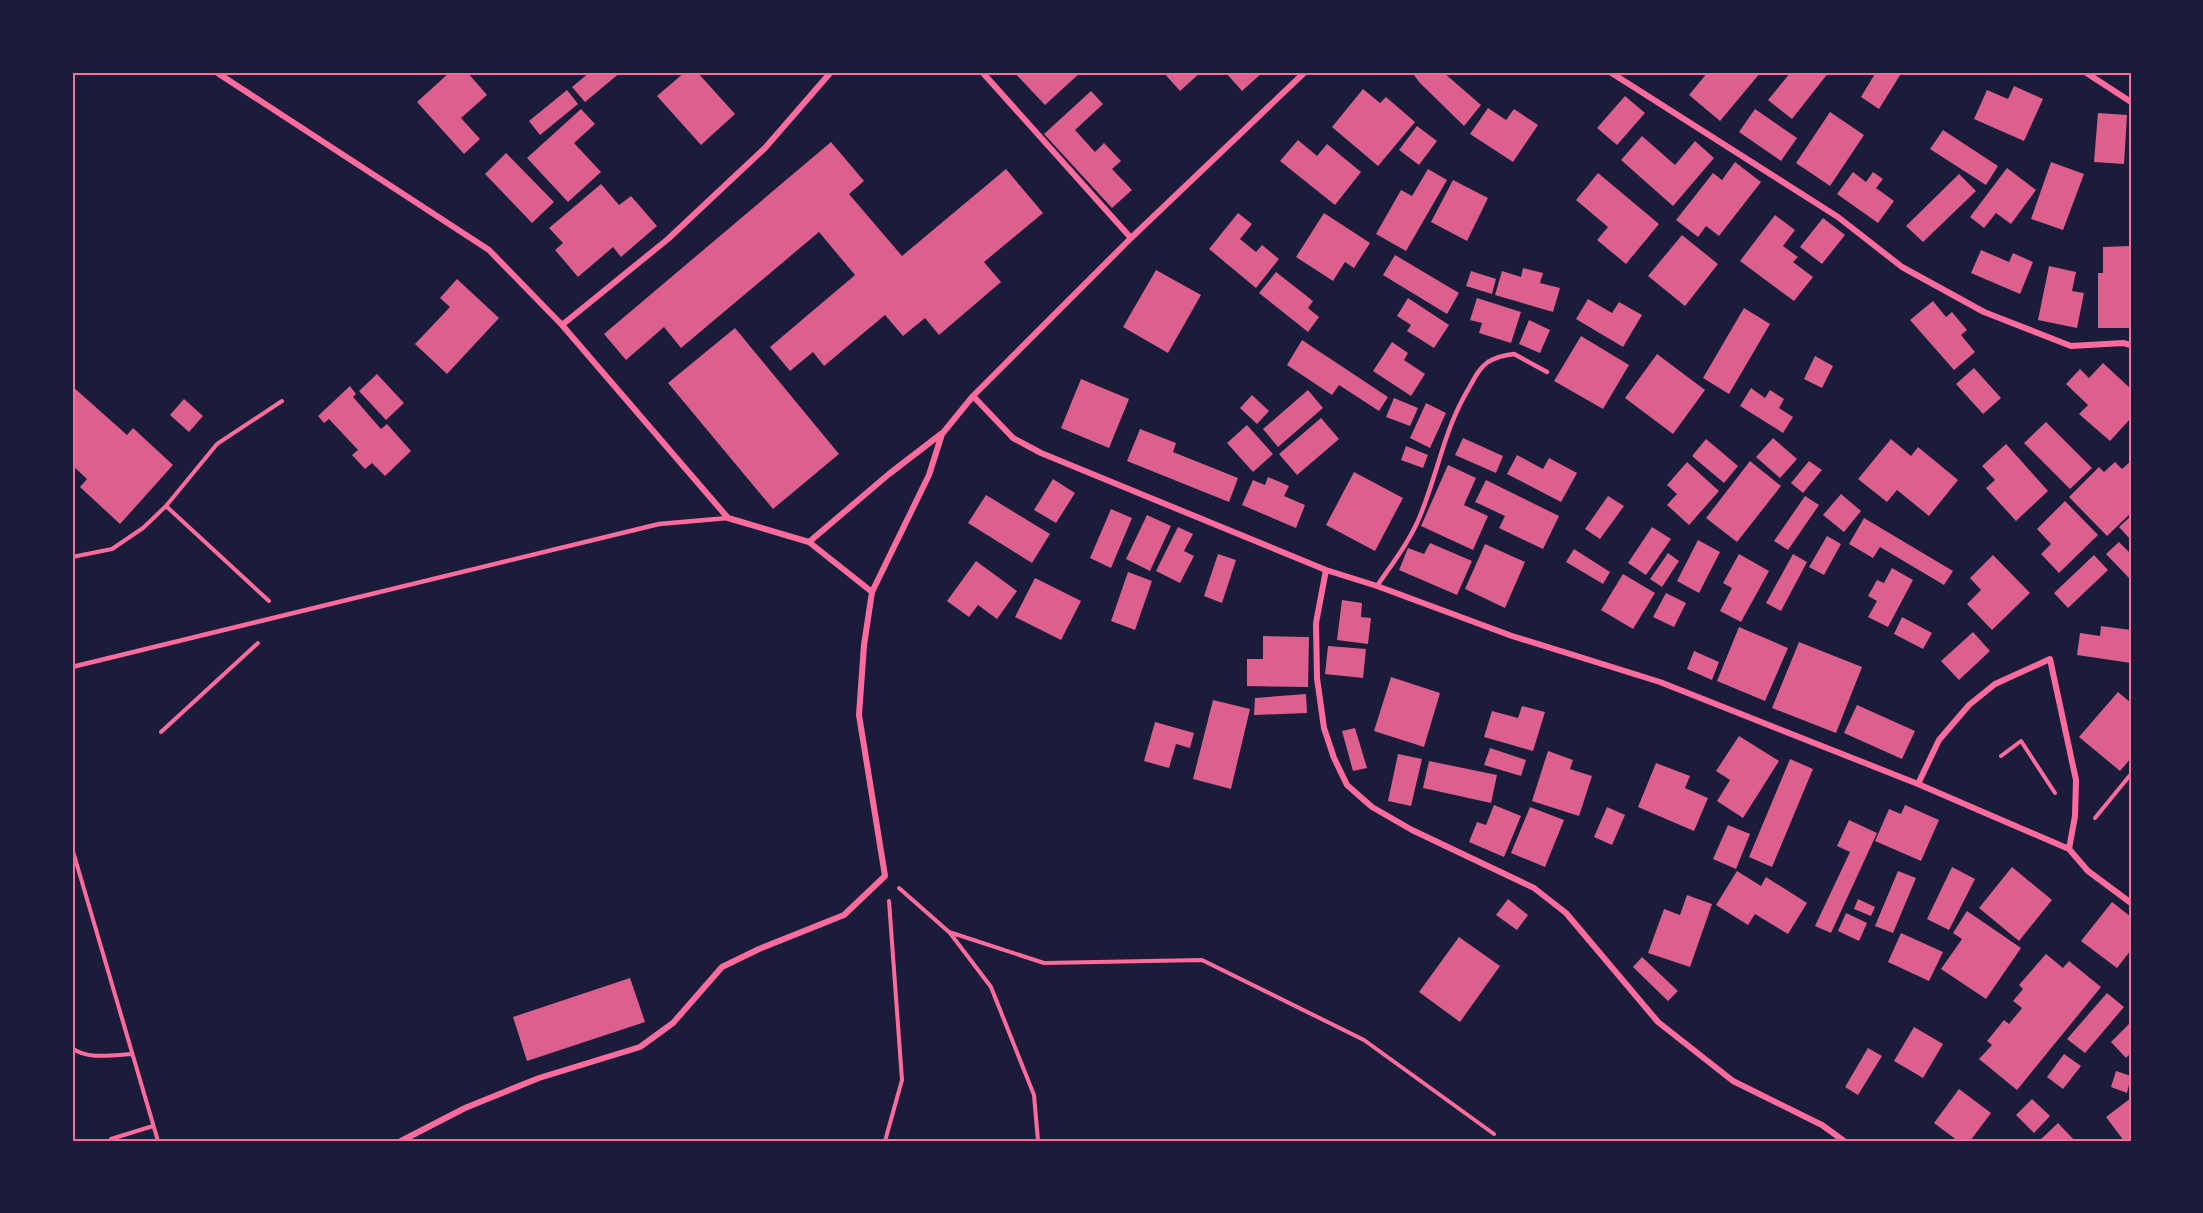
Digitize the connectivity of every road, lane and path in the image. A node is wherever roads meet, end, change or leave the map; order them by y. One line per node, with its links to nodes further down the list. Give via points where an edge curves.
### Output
1 (216, 72): 9 (street, via 489,250)
2 (982, 72): 8 (street)
3 (1305, 72): 8 (street)
4 (1610, 72): 10 (street, via 1838,217 1902,267 1984,312 2071,346)
5 (2085, 72): 7 (street)
6 (826, 74): 9 (street, via 765,148 668,239)
7 (2131, 102)
8 (1131, 238): 12 (street)
9 (562, 325): 16 (street)
10 (2131, 345)
11 (1547, 372): 20 (lane, via 1514,354 1497,358 1479,371 1454,416 1420,516)
12 (973, 396): 14 (street); 19 (street, via 1013,438 1041,453)
13 (282, 401): 15 (path, via 217,444)
14 (942, 434): 17 (street); 21 (street, via 928,475)
15 (166, 506): 18 (path, via 112,549); 22 (path)
16 (728, 519): 17 (street); 22 (lane, via 659,524)
17 (809, 542): 21 (street)
18 (72, 558)
19 (1326, 570): 20 (street); 43 (street, via 1316,623 1317,678 1324,728 1347,785 1372,807 1412,830 1534,888 1566,914 1658,1022 1732,1081 1822,1125)
20 (1377, 586): 27 (street, via 1512,636 1660,682)
21 (872, 592): 31 (street, via 859,715)
22 (286, 617): 23 (lane); 24 (path)
23 (72, 667)
24 (161, 732)
25 (2001, 756): 28 (path, via 2021,741)
26 (2131, 774): 30 (path)
27 (1918, 784): 28 (street, via 1939,740 1970,705 1995,684 2050,659 2076,780); 30 (street)
28 (2074, 816): 30 (street)
29 (72, 848): 35 (path)
30 (2069, 849): 32 (street, via 2088,871)
31 (885, 876): 33 (path); 40 (street, via 844,915 722,967 673,1023 640,1047 539,1078 465,1108); 41 (path, via 902,1080)
32 (2131, 903)
33 (949, 932): 37 (path, via 1044,963 1202,960 1364,1040); 42 (path, via 990,987 1034,1095)
34 (72, 1047): 35 (path, via 90,1055)
35 (132, 1054): 36 (path)
36 (153, 1126): 38 (path); 39 (path)
37 (1494, 1134)
38 (111, 1139)
39 (158, 1141)
40 (401, 1141)
41 (885, 1141)
42 (1038, 1141)
43 (1844, 1141)

